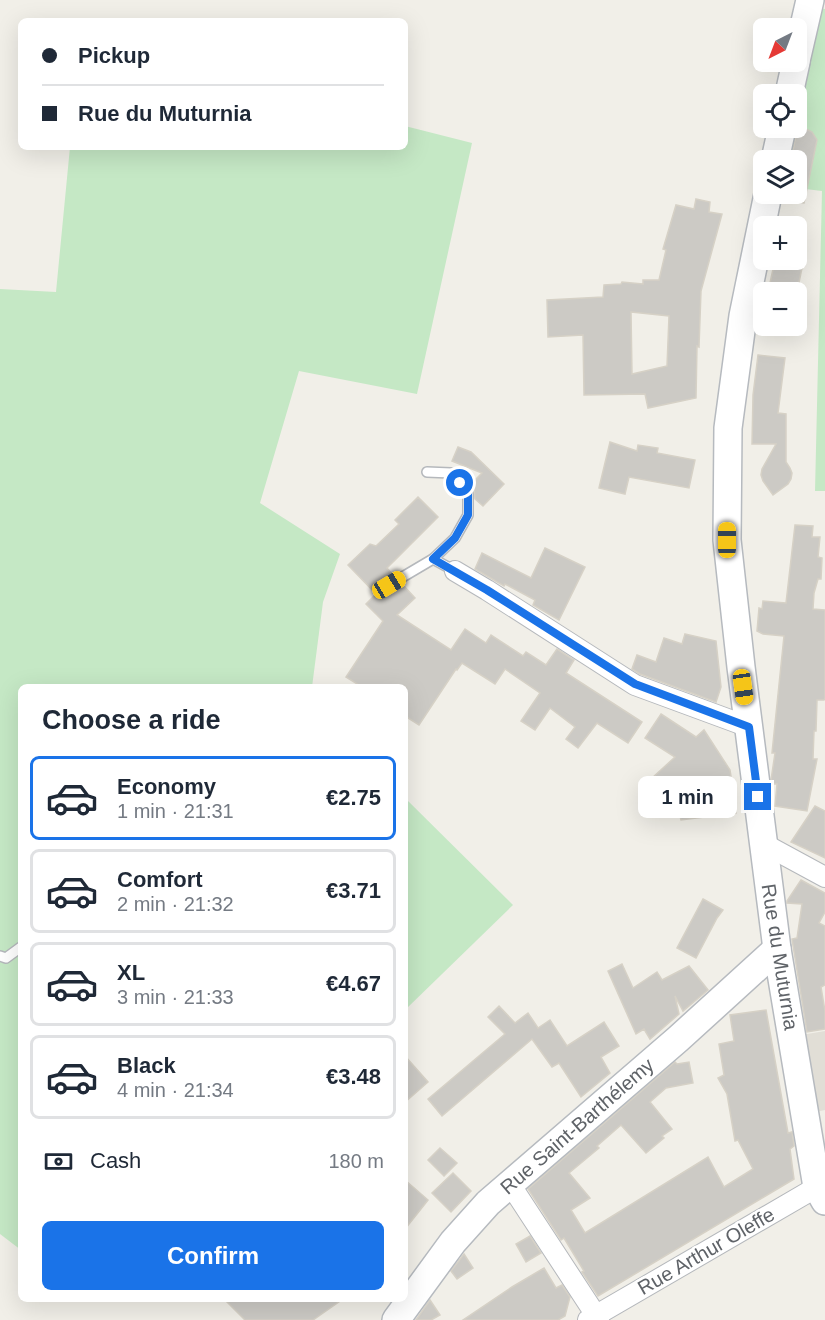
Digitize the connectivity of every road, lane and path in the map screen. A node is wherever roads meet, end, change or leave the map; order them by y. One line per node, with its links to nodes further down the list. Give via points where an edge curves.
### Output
1 (810, 0): 2 (street)
2 (806, 18)
3 (766, 204): 8 (street, Rue du Muturnia, via 743,316 728,428 727,540)
4 (427, 472): 5 (lane, via 451,473 468,494 468,515 455,538)
5 (433, 559): 6 (lane); 7 (lane)
6 (455, 571): 8 (street, via 635,684)
7 (389, 585)
8 (749, 727): 9 (street, Rue du Muturnia)
9 (764, 844): 10 (street); 12 (street, Rue du Muturnia)
10 (825, 877)
11 (18, 949): 13 (lane, via 6,958)
12 (777, 949): 14 (street, Rue Saint-Barthélemy); 15 (street, Rue du Muturnia)
13 (0, 956)
14 (510, 1184): 16 (street); 17 (street, Rue Saint-Barthélemy, via 453,1242)
15 (822, 1191): 16 (street, Rue Arthur Oleffe)
16 (595, 1318)
17 (396, 1320)

